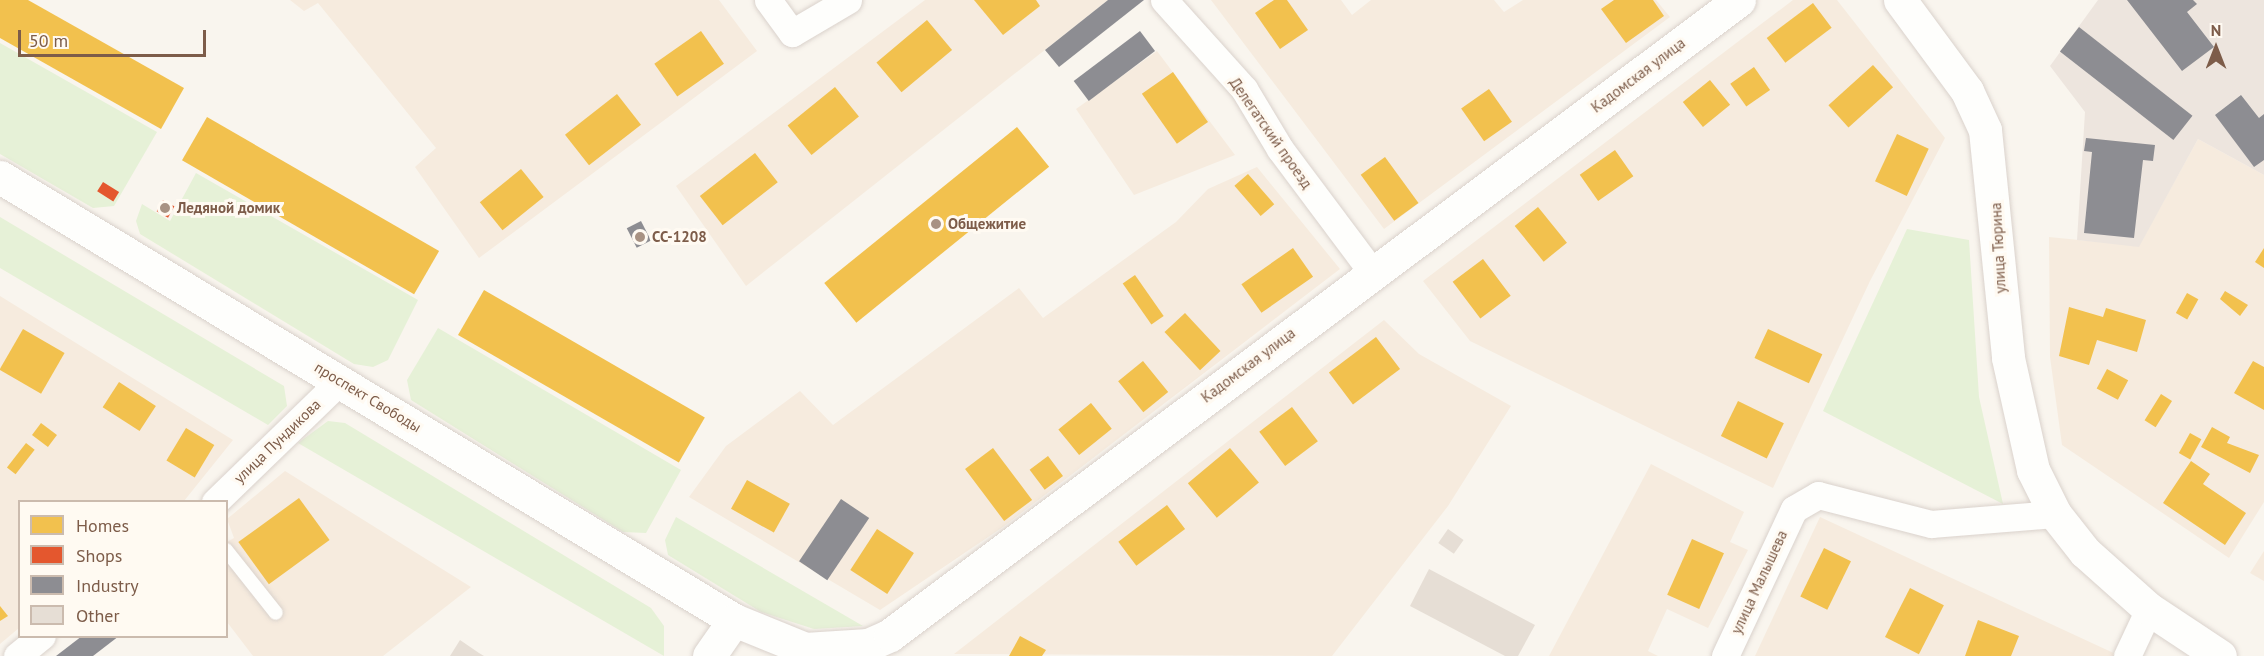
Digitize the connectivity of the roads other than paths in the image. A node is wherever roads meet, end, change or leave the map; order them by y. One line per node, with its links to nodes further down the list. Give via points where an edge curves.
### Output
1 (768, 0): 2 (street, via 792,33)
2 (848, 0)
3 (1164, 0): 7 (street, Делегатский проезд, via 1244,89 1280,149)
4 (1739, 0): 7 (street, Кадомская улица)
5 (1900, 0): 10 (street, улица Тюрина, via 1961,81 1985,130 2017,417 2033,470)
6 (0, 177): 8 (street, проспект Свободы)
7 (1372, 272): 16 (street, Кадомская улица, via 890,635)
8 (340, 381): 9 (street, улица Пундикова); 14 (street, проспект Свободы)
9 (216, 500)
10 (2055, 514): 12 (street, улица Тюрина, via 2085,552); 19 (street, улица Малышева, via 1931,524 1818,495 1794,509)
11 (228, 553): 13 (lane)
12 (2149, 609): 20 (street); 21 (street, улица Тюрина)
13 (276, 613)
14 (734, 620): 16 (street, Кадомская улица, via 805,649); 18 (street)
15 (40, 638): 17 (street)
16 (877, 650)
17 (17, 656)
18 (710, 656)
19 (1725, 656)
20 (2127, 656)
21 (2220, 656)

